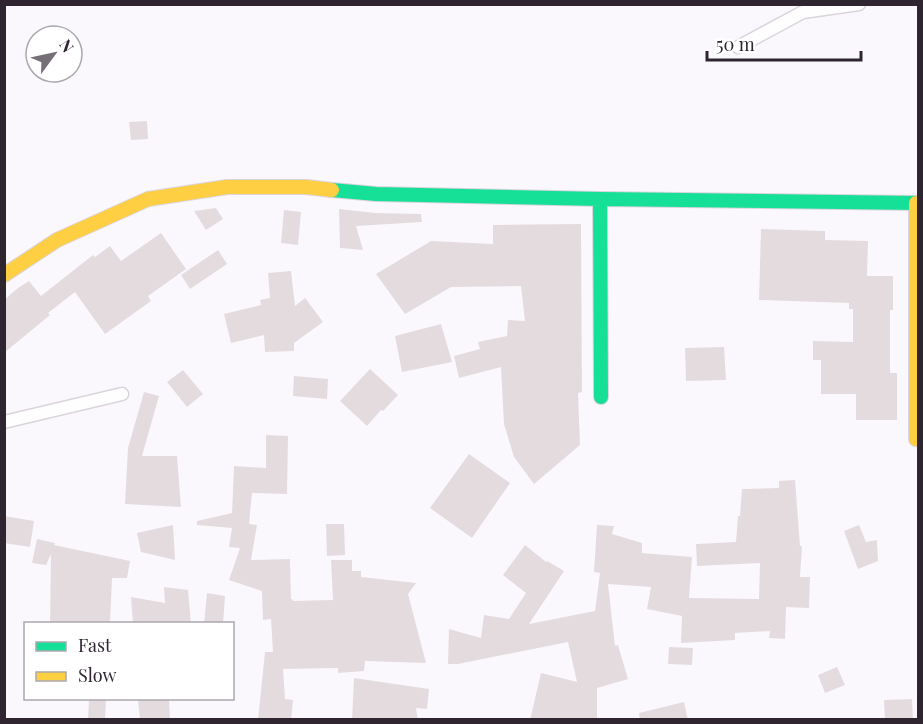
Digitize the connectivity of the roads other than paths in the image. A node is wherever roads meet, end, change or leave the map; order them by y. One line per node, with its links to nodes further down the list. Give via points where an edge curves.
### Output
1 (859, 4): 2 (lane, via 803,12)
2 (738, 47)
3 (600, 199): 4 (street); 5 (street, via 227,187 148,199 57,240); 7 (street)
4 (917, 203): 9 (street)
5 (4, 275)
6 (122, 393): 8 (lane)
7 (601, 397)
8 (4, 422)
9 (916, 440)

